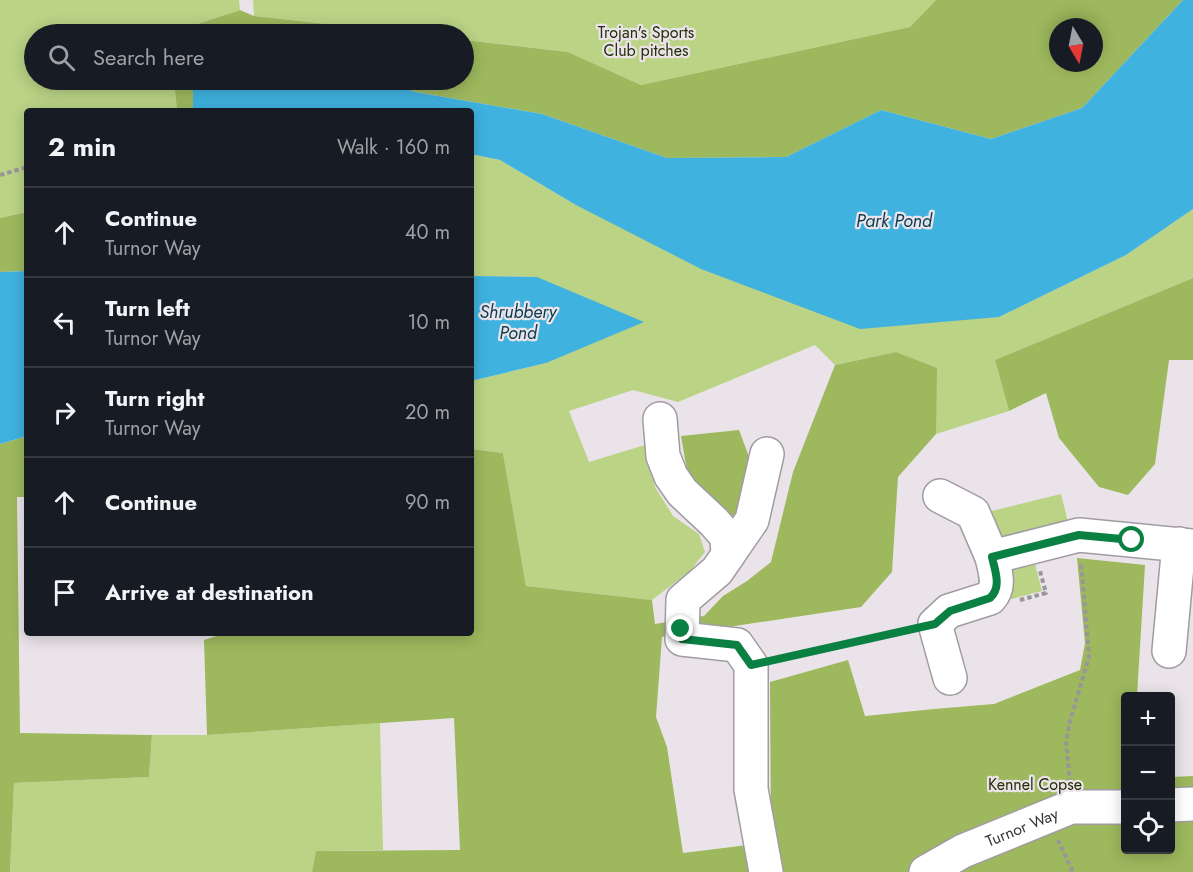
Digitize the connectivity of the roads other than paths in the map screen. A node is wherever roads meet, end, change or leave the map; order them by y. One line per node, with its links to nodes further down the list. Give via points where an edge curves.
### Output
1 (660, 419): 5 (street, via 663,456 671,476 727,537)
2 (767, 454): 5 (street, via 752,520)
3 (940, 496): 6 (street, via 973,513)
4 (1186, 545): 6 (street, via 1079,535); 7 (street)
5 (728, 555): 12 (street, via 717,571 683,600 682,639 737,645 751,665 751,789)
6 (992, 557): 8 (street, via 997,580 994,594 950,611 935,624)
7 (1169, 651)
8 (950, 678)
9 (1193, 804): 10 (street)
10 (1175, 806)
11 (1121, 807): 13 (street, Turnor Way, via 1059,812 963,851)
12 (766, 872)
13 (926, 872)

